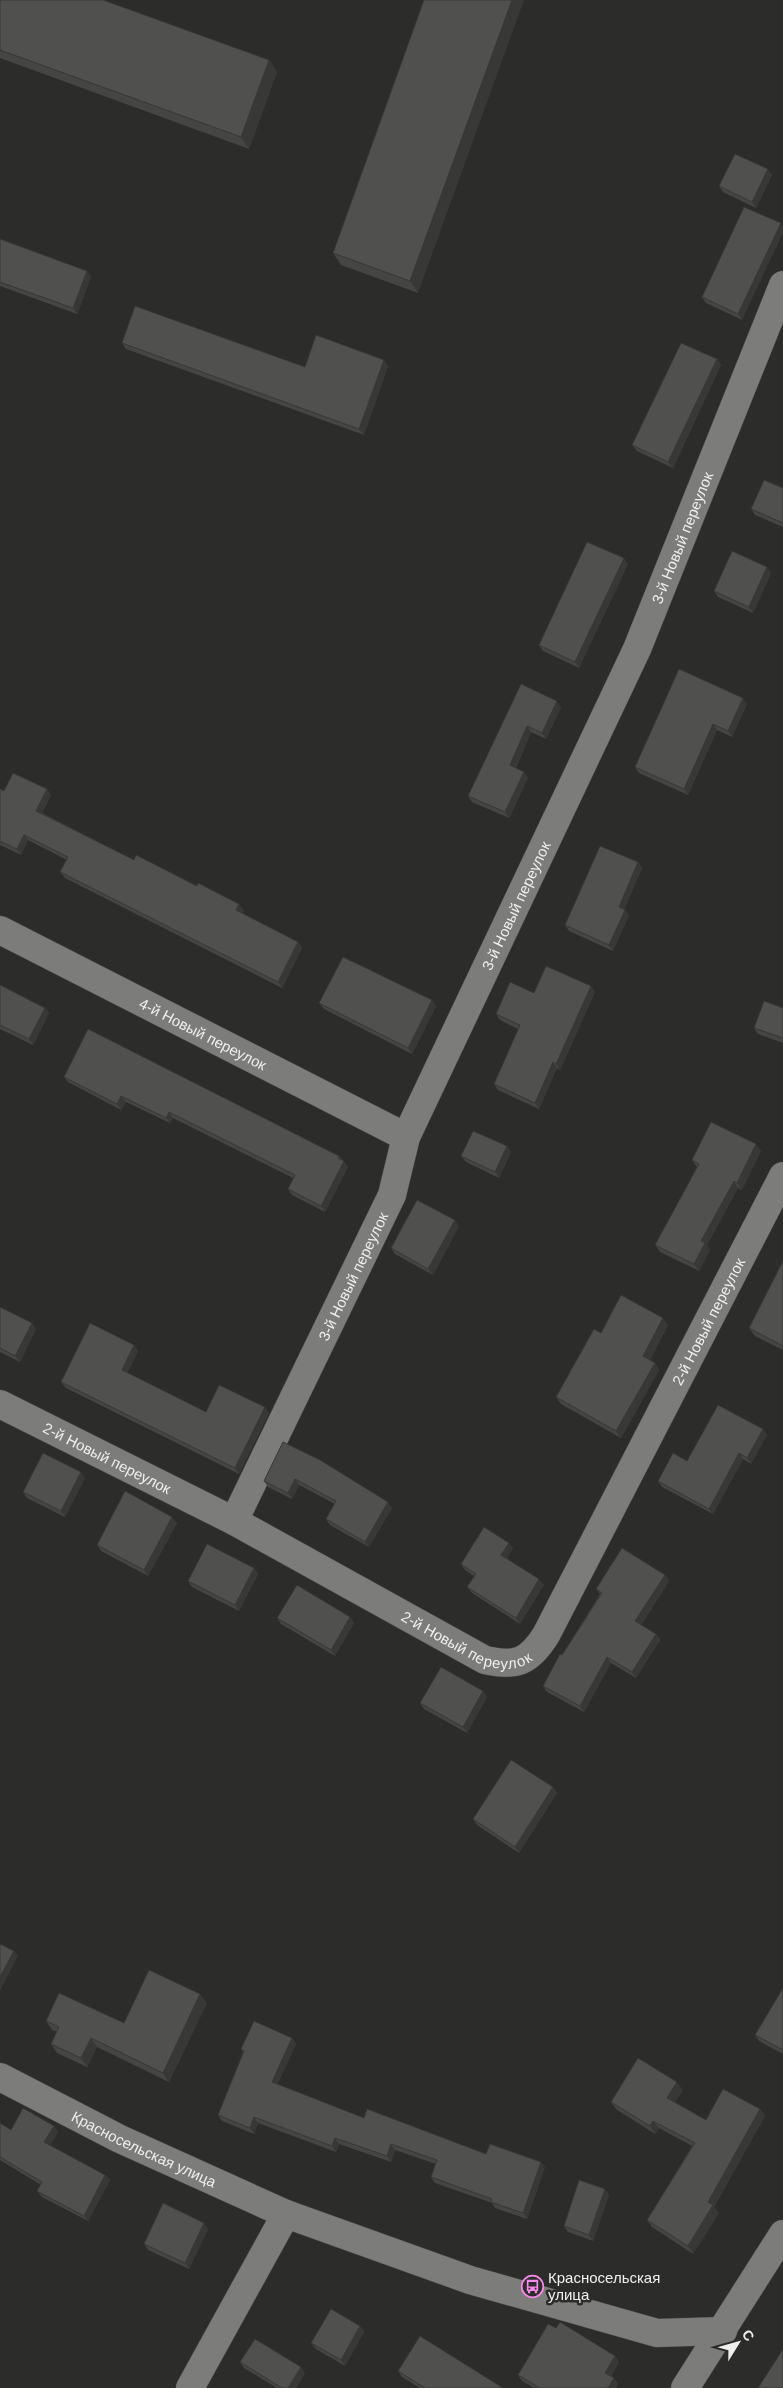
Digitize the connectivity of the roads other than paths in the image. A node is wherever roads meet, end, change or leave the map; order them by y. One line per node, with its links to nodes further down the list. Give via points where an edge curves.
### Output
1 (783, 285): 3 (street, 3-й Новый переулок, via 637,649)
2 (0, 930): 3 (street, 4-й Новый переулок)
3 (406, 1137): 6 (street, 3-й Новый переулок, via 392,1195)
4 (783, 1176): 6 (street, 2-й Новый переулок, via 546,1635 536,1651 521,1661 504,1664 485,1660)
5 (0, 1404): 6 (street, 2-й Новый переулок)
6 (234, 1521)
7 (0, 2077): 8 (street, Красносельская улица, via 120,2139)
8 (286, 2214): 10 (street, Красносельская улица, via 470,2280 657,2333); 11 (street)
9 (783, 2234): 10 (street)
10 (723, 2331): 12 (street)
11 (190, 2388)
12 (686, 2388)

